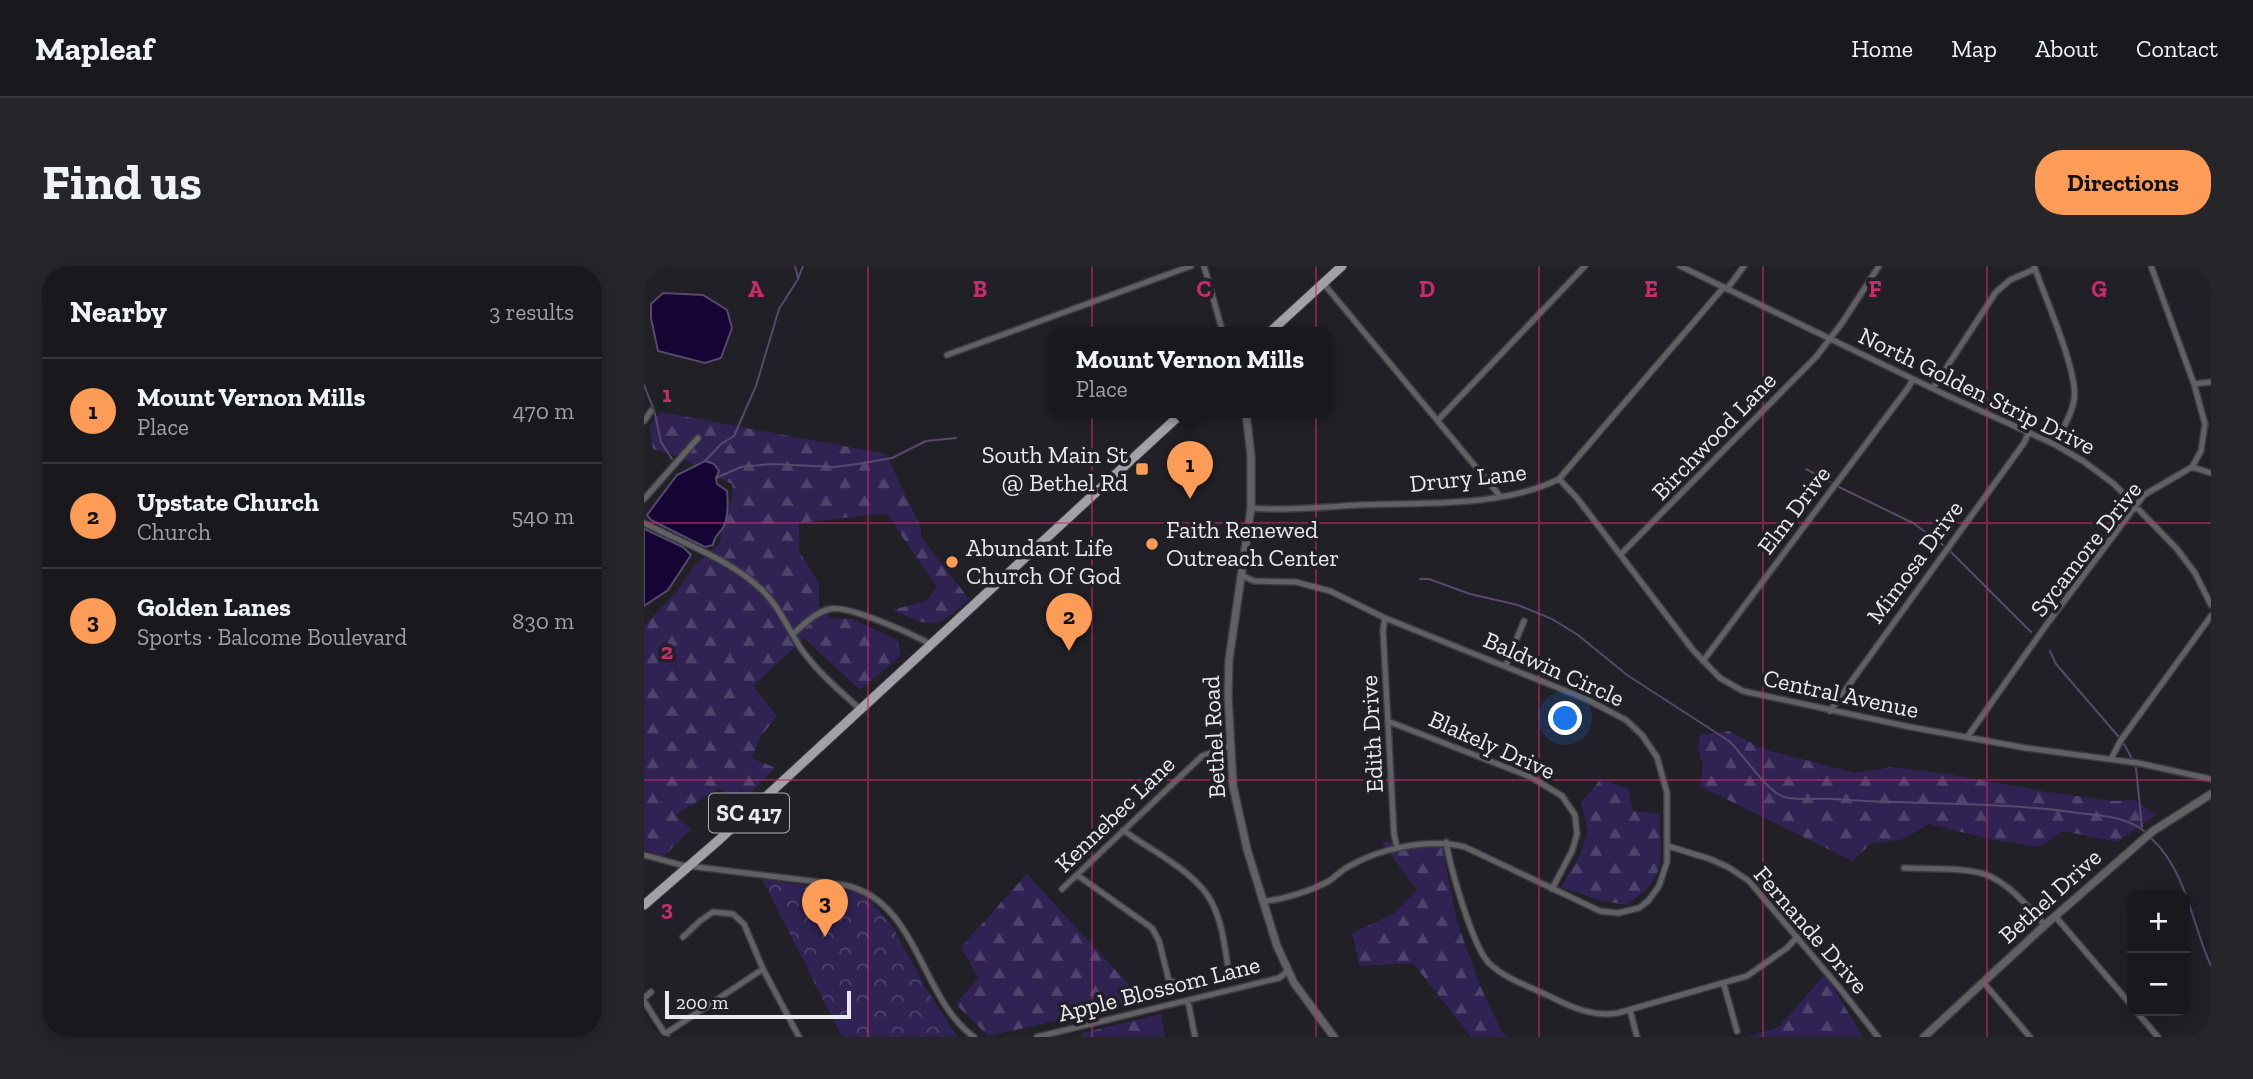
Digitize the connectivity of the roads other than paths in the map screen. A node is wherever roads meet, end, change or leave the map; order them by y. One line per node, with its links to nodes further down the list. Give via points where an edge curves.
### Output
1 (1191, 266): 15 (street)
2 (1204, 266): 12 (street)
3 (1342, 266): 10 (main road)
4 (1585, 266): 23 (street)
5 (1680, 266): 11 (street, North Golden Strip Drive)
6 (1744, 266): 11 (street, Drury Lane)
7 (1879, 266): 14 (street, Birchwood Lane)
8 (2151, 266): 18 (street)
9 (2034, 267): 19 (street, via 1996,292); 27 (street, via 2075,387 2072,409)
10 (1324, 284): 13 (main road); 23 (street)
11 (1726, 288): 14 (street, North Golden Strip Drive); 30 (street, Drury Lane)
12 (1221, 327)
13 (1276, 327)
14 (1830, 339): 16 (street, North Golden Strip Drive); 36 (street, Birchwood Lane)
15 (947, 355)
16 (1913, 379): 19 (street, North Golden Strip Drive); 44 (street, Elm Drive)
17 (2211, 382): 18 (street)
18 (2194, 384): 28 (street, via 2205,433 2202,451)
19 (1933, 388): 25 (street, North Golden Strip Drive)
20 (651, 411): 24 (street)
21 (1177, 418): 43 (main road, SC 417)
22 (1247, 418): 34 (street, Bethel Road)
23 (1438, 420): 31 (street)
24 (644, 421)
25 (2028, 434): 27 (street, North Golden Strip Drive); 47 (street, Mimosa Drive)
26 (698, 438): 32 (street)
27 (2054, 444): 33 (street, North Golden Strip Drive, via 2098,471)
28 (2192, 467): 29 (street); 33 (street, Sycamore Drive, via 2144,495)
29 (2211, 473)
30 (1559, 479): 31 (street, Drury Lane, via 1525,493); 36 (street, Central Avenue)
31 (1500, 496): 34 (street, Drury Lane)
32 (644, 499)
33 (2136, 506): 38 (street, North Golden Strip Drive, via 2188,562); 49 (street, Sycamore Drive)
34 (1251, 508): 37 (street, Bethel Road)
35 (644, 523): 42 (street, via 748,578 777,607)
36 (1621, 554): 44 (street, Central Avenue)
37 (1243, 576): 40 (street, Baldwin Circle, via 1330,591); 50 (street, Bethel Road, via 1229,660)
38 (2211, 604)
39 (2211, 616): 51 (street)
40 (1385, 618): 45 (street, Baldwin Circle); 48 (street, Edith Drive)
41 (1524, 621): 45 (street)
42 (793, 634): 43 (street, via 822,612 840,609); 46 (street, via 814,664)
43 (930, 644): 46 (main road, SC 417)
44 (1703, 661): 47 (street, Central Avenue, via 1743,691)
45 (1506, 665): 56 (street, Baldwin Circle, via 1608,709 1642,735 1665,780)
46 (860, 709): 59 (main road, SC 417)
47 (1830, 711): 49 (street, Central Avenue)
48 (1390, 722): 57 (street, Edith Drive); 63 (street, Blakely Drive, via 1531,776 1563,796 1575,815 1577,834)
49 (1968, 736): 51 (street, Central Avenue)
50 (1230, 746): 54 (street, Kennebec Lane, via 1202,756); 64 (street, Bethel Road, via 1238,813)
51 (2111, 760): 52 (street, Central Avenue)
52 (2211, 779)
53 (2211, 794): 66 (street, Bethel Drive, via 2153,831)
54 (1123, 830): 61 (street, Kennebec Lane); 72 (street, via 1184,872 1208,896 1217,914)
55 (1446, 842): 57 (street, Baldwin Circle); 63 (street, Baldwin Circle, via 1465,846); 80 (street, via 1474,937 1490,965 1581,1011)
56 (1668, 846): 63 (street, Baldwin Circle, via 1659,886 1645,904 1631,911 1600,911); 69 (street, Fernande Drive, via 1740,874)
57 (1397, 848): 64 (street, Baldwin Circle, via 1355,864 1321,885)
58 (644, 855): 59 (street)
59 (690, 866): 65 (main road, SC 417); 85 (street, via 844,886 869,895 901,928 952,1017)
60 (1904, 868): 67 (street, via 1985,875 2012,892)
61 (1077, 875): 62 (street, Kennebec Lane); 74 (street, via 1149,924 1157,936 1169,981)
62 (1062, 889)
63 (1552, 889)
64 (1262, 901): 71 (street, Bethel Road)
65 (644, 905)
66 (2056, 916): 67 (street, Bethel Drive); 78 (street)
67 (2045, 925): 73 (street, Bethel Drive)
68 (682, 937): 70 (street, via 713,912 733,914 744,924)
69 (1797, 937): 75 (street, via 1754,972); 90 (street, Fernande Drive)
70 (762, 969): 83 (street); 84 (street)
71 (1288, 971): 79 (street, Apple Blossom Lane, via 1279,978); 88 (street, Bethel Road)
72 (1229, 973)
73 (1983, 982): 91 (street, Bethel Drive); 92 (street)
74 (1184, 983)
75 (1724, 985): 80 (street); 82 (street)
76 (651, 992): 77 (street)
77 (644, 999): 83 (street)
78 (2127, 1000)
79 (1188, 1001): 86 (street, Apple Blossom Lane); 87 (street)
80 (1630, 1010): 89 (street)
81 (2140, 1016): 93 (street)
82 (1737, 1031)
83 (666, 1036)
84 (799, 1037)
85 (974, 1037)
86 (1037, 1037)
87 (1195, 1037)
88 (1334, 1037)
89 (1637, 1037)
90 (1878, 1037)
91 (1924, 1037)
92 (2030, 1037)
93 (2158, 1037)

